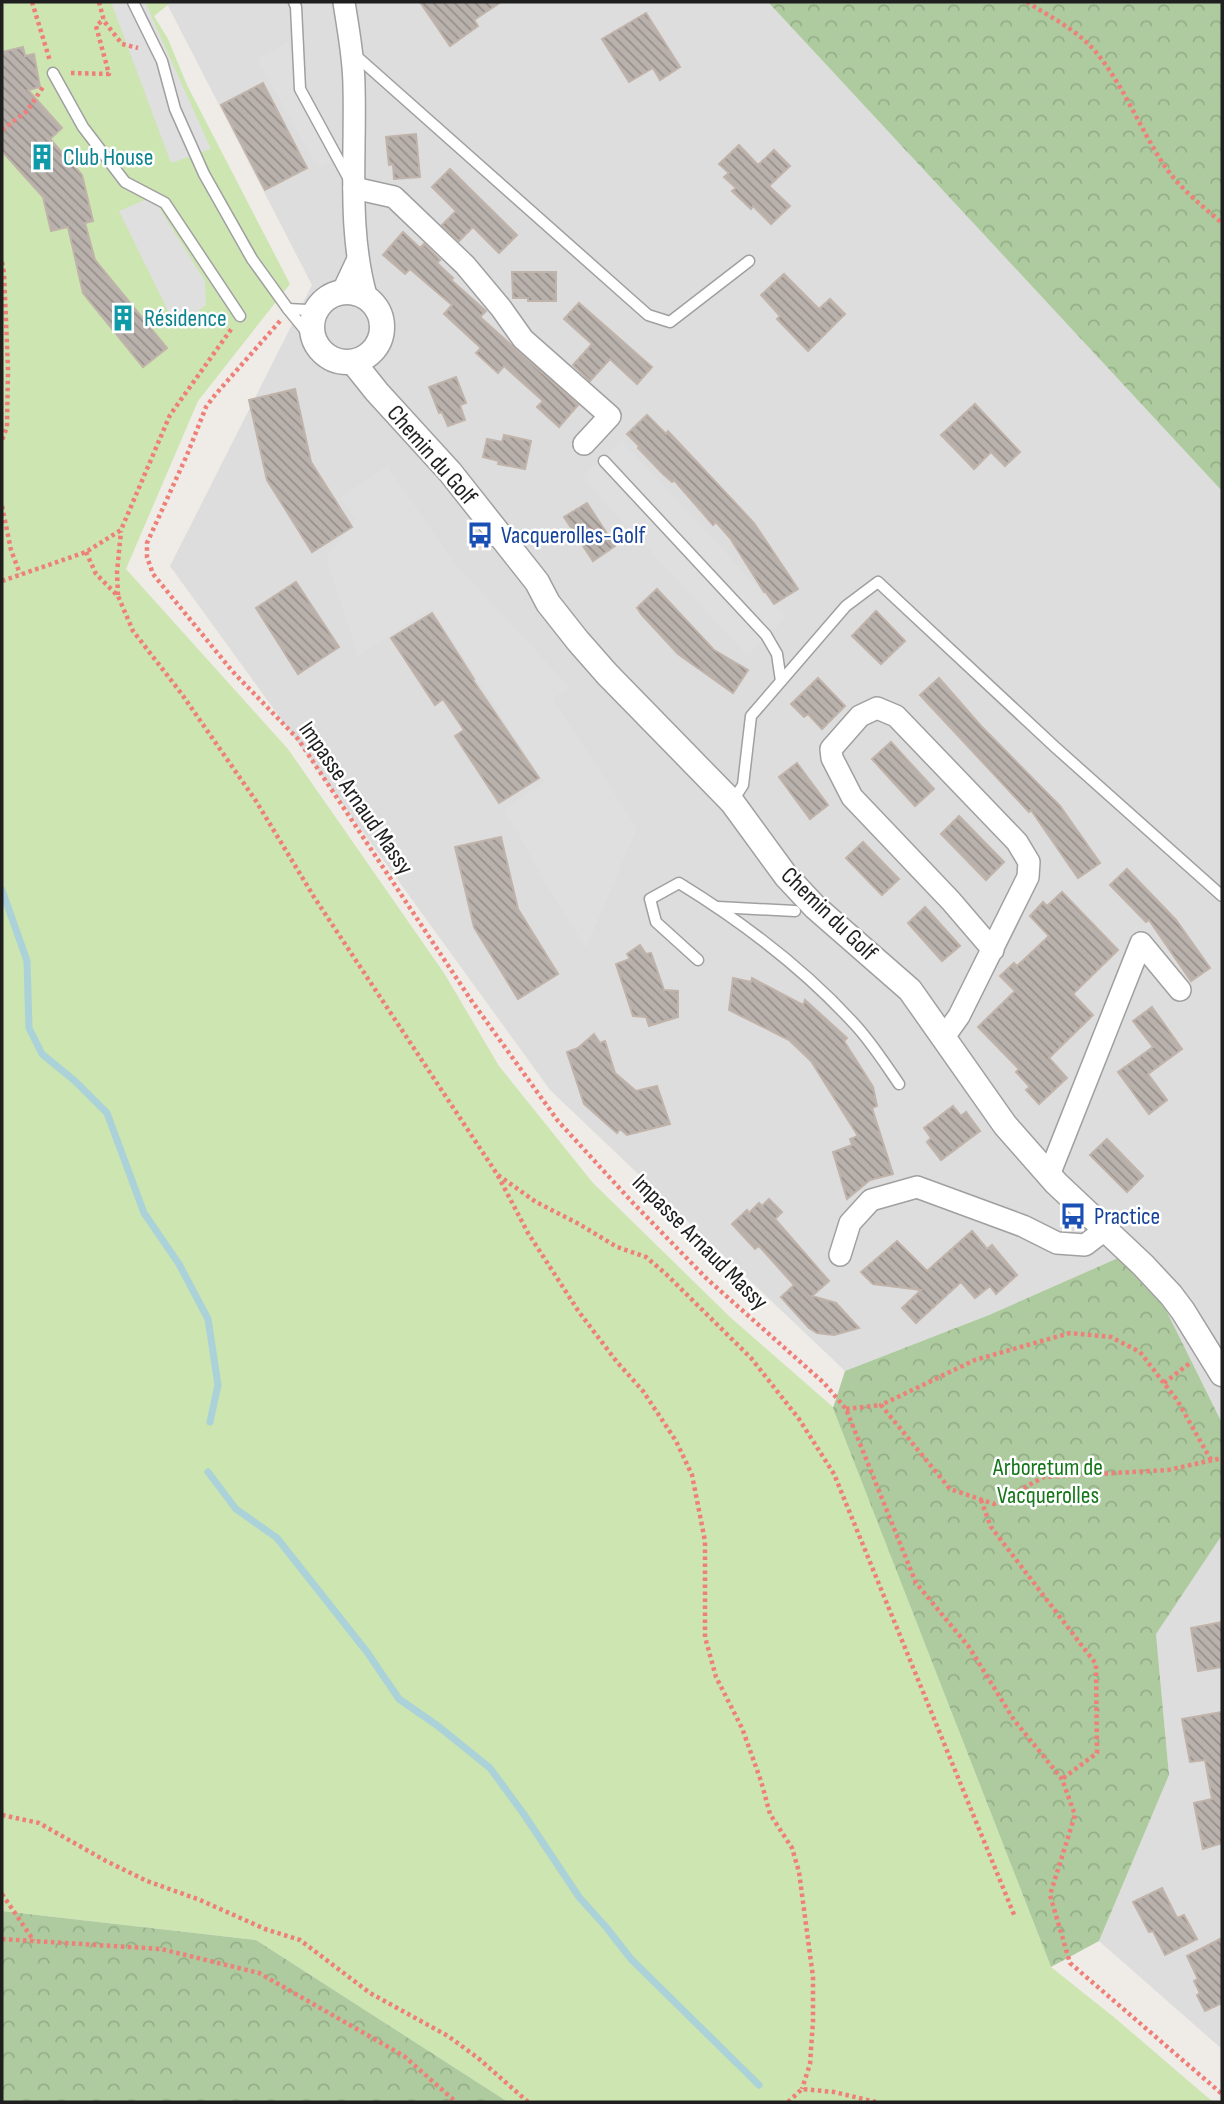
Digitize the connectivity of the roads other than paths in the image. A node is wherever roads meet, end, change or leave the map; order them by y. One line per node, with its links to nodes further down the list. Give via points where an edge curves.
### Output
1 (133, 2): 12 (lane, via 162,61 175,109 204,174 252,259)
2 (293, 2): 6 (lane, via 300,89)
3 (344, 2): 4 (street)
4 (351, 51): 6 (street); 8 (lane, via 648,315 670,322)
5 (53, 73): 13 (lane, via 83,127 125,183 165,203)
6 (354, 188): 7 (street); 18 (street, via 394,197 465,265 523,339 610,416)
7 (358, 259): 9 (street); 10 (street)
8 (749, 261)
9 (342, 293): 10 (street); 11 (street)
10 (368, 299): 15 (street, via 381,319)
11 (318, 308): 12 (lane); 14 (street)
12 (288, 309): 14 (lane)
13 (240, 316)
14 (313, 335): 16 (street, via 331,358)
15 (379, 342): 16 (street, via 373,352); 17 (street, Chemin du Golf)
16 (353, 362): 17 (street, Chemin du Golf)
17 (377, 392): 21 (street, Chemin du Golf, via 450,472 578,641)
18 (584, 444)
19 (604, 461): 20 (lane, via 766,635 777,654)
20 (781, 681): 21 (lane, via 751,716 743,785); 22 (lane, via 846,606 878,582)
21 (732, 802): 28 (street, Chemin du Golf, via 786,876 910,990)
22 (1222, 896)
23 (718, 907): 24 (lane); 26 (lane, via 679,883 650,899 656,922); 29 (lane, via 803,973 859,1028)
24 (795, 911)
25 (993, 950): 25 (street, via 1028,877 1029,862 1017,842 896,716 877,708 860,716 831,749 852,797); 28 (street)
26 (698, 960)
27 (1181, 990): 30 (street, via 1141,943)
28 (944, 1037): 30 (street, Chemin du Golf, via 1004,1125)
29 (899, 1084)
30 (1049, 1175): 31 (street, Chemin du Golf)
31 (1107, 1230): 32 (street, via 1085,1245 1056,1243 917,1187 871,1199 850,1223); 33 (street, Chemin du Golf, via 1171,1295)
32 (840, 1255)
33 (1222, 1374)

